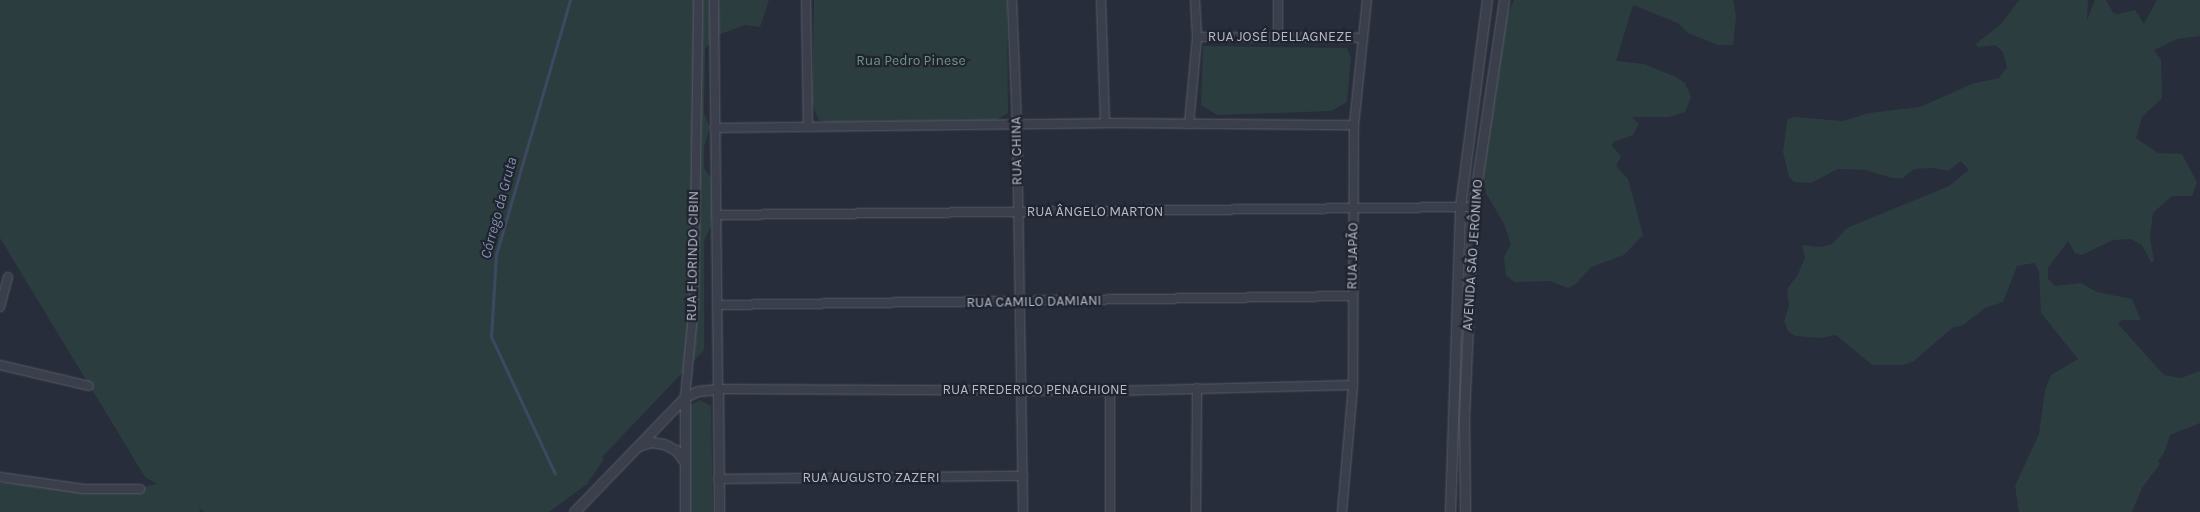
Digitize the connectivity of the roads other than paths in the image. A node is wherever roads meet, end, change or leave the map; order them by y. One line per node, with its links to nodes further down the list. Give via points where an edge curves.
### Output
1 (698, 0): 37 (street, RUA FLORINDO CIBIN, via 694,305)
2 (714, 0): 19 (street, RUA FLORINDO CIBIN)
3 (806, 0): 18 (street)
4 (1012, 0): 16 (street, RUA CHINA)
5 (1101, 0): 14 (street)
6 (1195, 0): 11 (street)
7 (1278, 0): 12 (street)
8 (1367, 0): 13 (street, RUA JAPÃO)
9 (1487, 3): 10 (street); 20 (street, AVENIDA SÃO JERÔNIMO)
10 (1503, 4): 21 (street, AVENIDA SÃO JERÔNIMO)
11 (1197, 38): 12 (street, RUA JOSÉ DELLAGNEZE); 15 (street)
12 (1278, 38): 13 (street, RUA JOSÉ DELLAGNEZE)
13 (1363, 38): 17 (street, RUA JAPÃO)
14 (1105, 123): 15 (street); 16 (street)
15 (1190, 124): 17 (street)
16 (1017, 125): 18 (street); 23 (street, RUA CHINA)
17 (1354, 125): 22 (street, RUA JAPÃO)
18 (808, 127): 19 (street)
19 (715, 128): 24 (street, RUA FLORINDO CIBIN)
20 (1460, 207): 21 (street, RUA ÂNGELO MARTON); 22 (street, RUA ÂNGELO MARTON); 51 (street, AVENIDA SÃO JERÔNIMO)
21 (1474, 207): 52 (street, AVENIDA SÃO JERÔNIMO, via 1464,416)
22 (1354, 210): 23 (street, RUA ÂNGELO MARTON); 26 (street, RUA JAPÃO)
23 (1019, 213): 24 (street, RUA ÂNGELO MARTON); 27 (street, RUA CHINA)
24 (716, 215): 28 (street, RUA FLORINDO CIBIN)
25 (8, 277): 29 (street)
26 (1352, 296): 27 (street, RUA CAMILO DAMIANI); 31 (street, RUA JAPÃO)
27 (1020, 302): 28 (street, RUA CAMILO DAMIANI); 35 (street, RUA CHINA)
28 (717, 305): 34 (street, RUA FLORINDO CIBIN)
29 (0, 307)
30 (0, 365): 32 (street)
31 (1353, 385): 33 (street, RUA FREDERICO PENACHIONE); 50 (street, RUA JAPÃO)
32 (89, 386)
33 (1196, 388): 36 (street, RUA FREDERICO PENACHIONE); 49 (street)
34 (718, 389): 35 (street, RUA FREDERICO PENACHIONE); 37 (street, via 698,391); 42 (street, RUA FLORINDO CIBIN)
35 (1021, 391): 36 (street, RUA FREDERICO PENACHIONE); 40 (street, RUA CHINA)
36 (1110, 391): 48 (street)
37 (686, 397): 38 (street); 39 (street, RUA FLORINDO CIBIN)
38 (638, 446): 39 (street, via 651,442 664,444 676,450); 44 (street)
39 (684, 461): 45 (street, RUA FLORINDO CIBIN)
40 (1023, 476): 42 (street, RUA AUGUSTO ZAZERI); 47 (street, RUA CHINA)
41 (0, 477): 43 (street, via 84,489)
42 (718, 479): 46 (street, RUA FLORINDO CIBIN)
43 (140, 489)
44 (574, 512)
45 (685, 512)
46 (719, 512)
47 (1023, 512)
48 (1110, 512)
49 (1196, 512)
50 (1342, 512)
51 (1450, 512)
52 (1465, 512)

